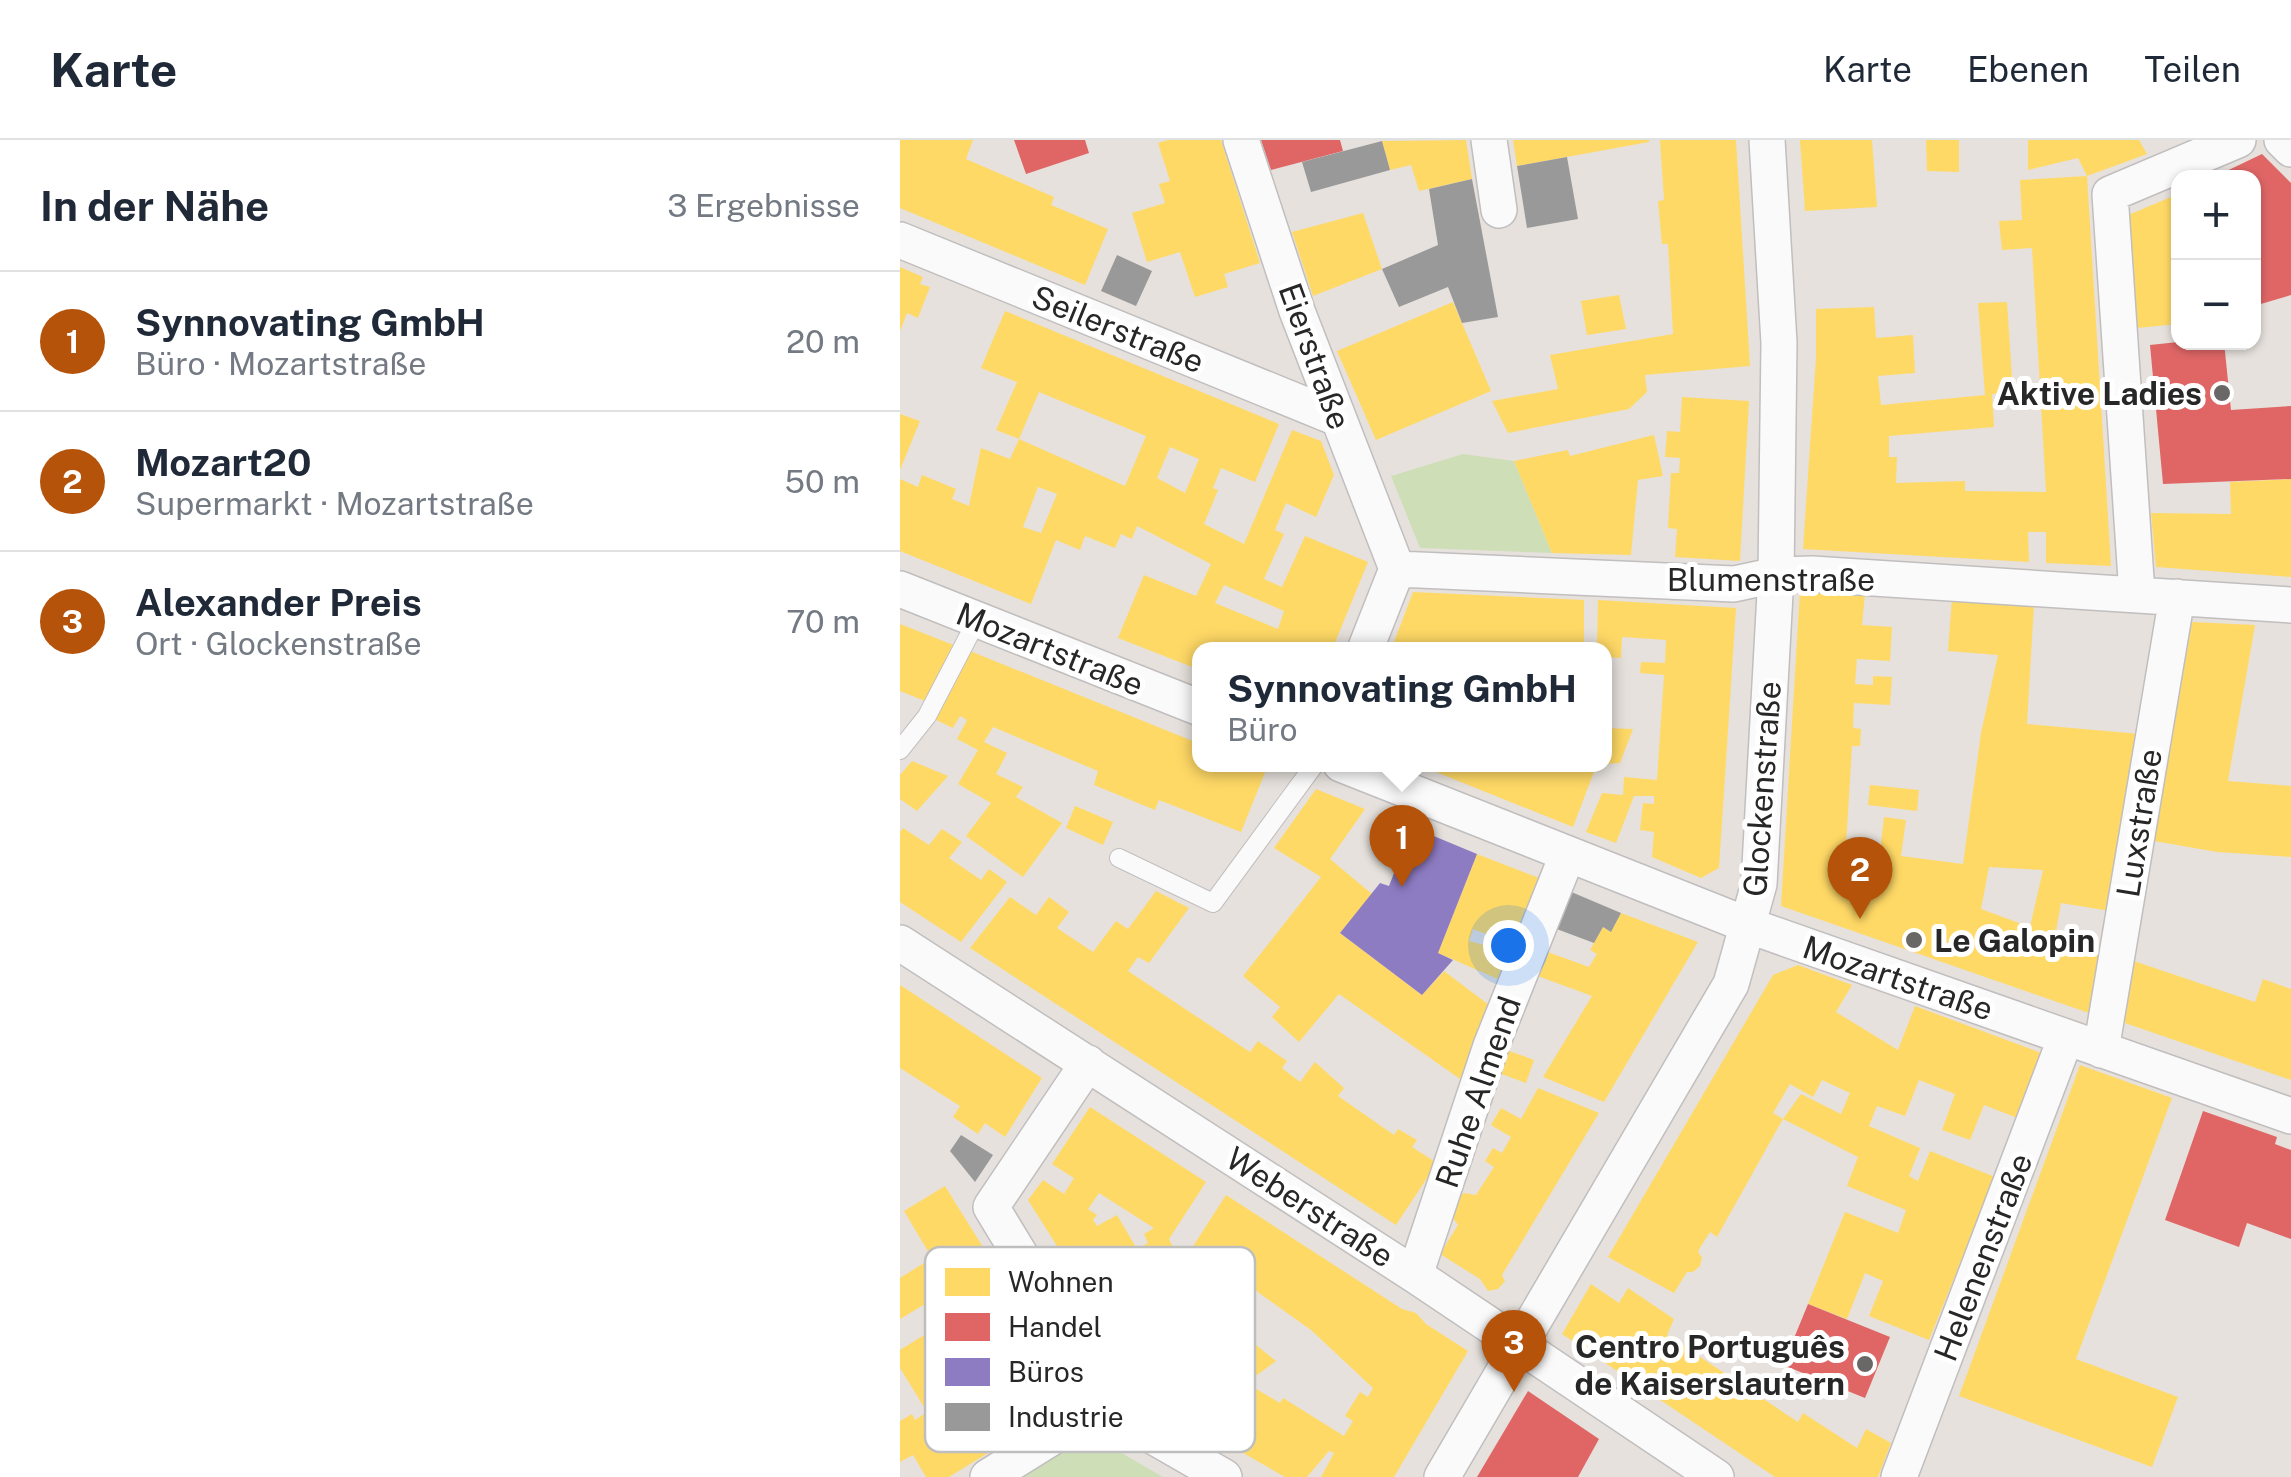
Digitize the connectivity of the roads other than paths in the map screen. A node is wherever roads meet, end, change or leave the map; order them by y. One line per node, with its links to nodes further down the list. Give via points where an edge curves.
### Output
1 (1241, 140): 9 (street, Eierstraße)
2 (1489, 140): 7 (street)
3 (1768, 140): 11 (street, Glockenstraße, via 1779,343)
4 (2238, 140): 13 (street, via 2110,194)
5 (2282, 140): 6 (street)
6 (2291, 149)
7 (1499, 210)
8 (900, 240): 9 (street, Seilerstraße)
9 (1337, 418): 10 (street, Eierstraße)
10 (1397, 569): 11 (street, Blumenstraße, via 1734,584); 17 (street)
11 (1776, 575): 13 (street, Blumenstraße); 24 (street, Glockenstraße, via 1760,884)
12 (900, 589): 16 (street, Mozartstraße)
13 (2137, 594): 14 (street, Blumenstraße)
14 (2177, 597): 15 (street, Blumenstraße); 27 (street, Luxstraße)
15 (2291, 605)
16 (978, 620): 18 (street, Mozartstraße); 19 (lane, via 927,716)
17 (1367, 642)
18 (1192, 705)
19 (900, 750)
20 (1309, 772): 23 (lane, via 1213,902)
21 (1360, 772): 22 (street, Mozartstraße)
22 (1567, 856): 24 (street, Mozartstraße); 31 (street, Ruhe Almend, via 1491,1046)
23 (1119, 858)
24 (1750, 926): 26 (street, Mozartstraße); 32 (street, Glockenstraße, via 1730,984)
25 (900, 943): 28 (street, Weberstraße)
26 (2066, 1037): 27 (street, Mozartstraße); 39 (street, Helenenstraße)
27 (2102, 1050): 29 (street, Mozartstraße)
28 (1088, 1063): 30 (street, via 992,1206); 31 (street, Weberstraße)
29 (2291, 1116)
30 (1016, 1247)
31 (1415, 1275): 32 (street, Weberstraße)
32 (1519, 1343): 37 (street, Glockenstraße); 38 (street, Weberstraße)
33 (1028, 1452): 35 (street)
34 (1181, 1452): 36 (street)
35 (988, 1477)
36 (1224, 1477)
37 (1442, 1477)
38 (1716, 1477)
39 (1900, 1477)

